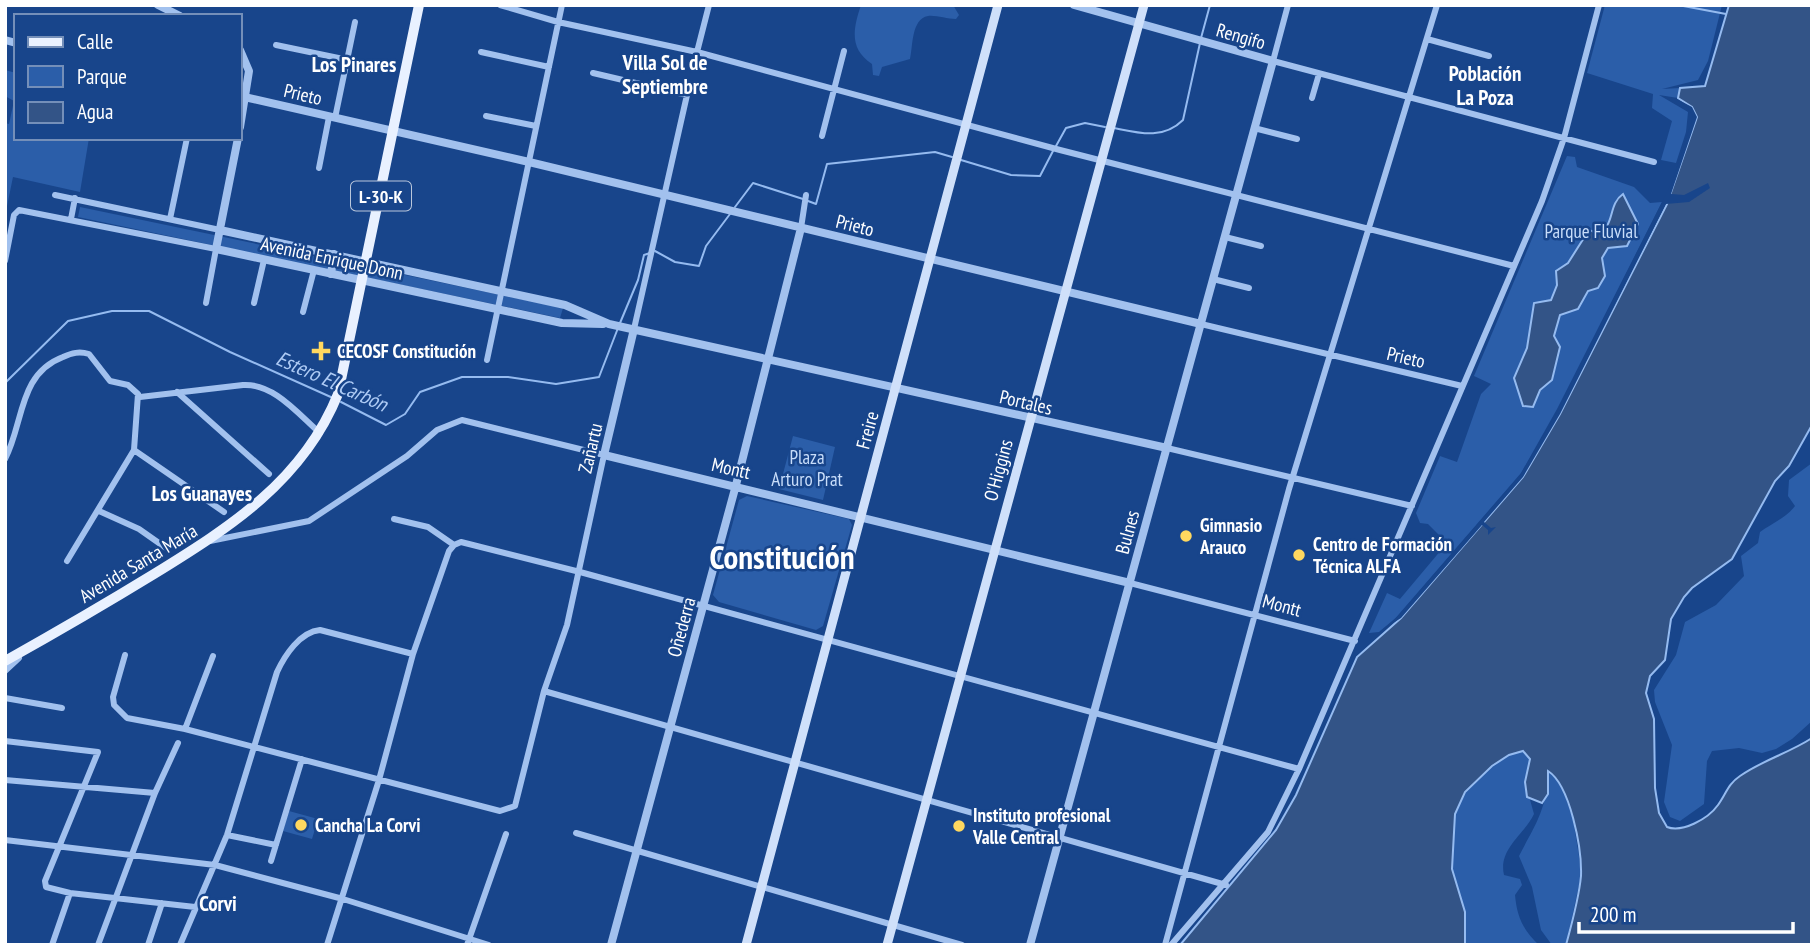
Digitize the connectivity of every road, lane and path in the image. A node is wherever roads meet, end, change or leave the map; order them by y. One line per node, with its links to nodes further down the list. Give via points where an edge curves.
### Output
1 (158, 5): 13 (street)
2 (419, 5): 38 (main road, Avenida Santa María / L-30-K)
3 (499, 5): 12 (street)
4 (562, 5): 15 (street)
5 (709, 5): 21 (street)
6 (998, 5): 35 (main road, Freire)
7 (1074, 5): 16 (street, Rengifo)
8 (1144, 5): 16 (main road, O'Higgins)
9 (1289, 5): 25 (street, Bulnes)
10 (1437, 5): 17 (street)
11 (1599, 5): 40 (street)
12 (513, 7): 15 (street)
13 (176, 14)
14 (355, 22): 24 (street)
15 (558, 22): 21 (street); 26 (street)
16 (1139, 24): 25 (street, Rengifo); 44 (main road, O'Higgins)
17 (1427, 39): 23 (street); 31 (street)
18 (276, 45): 24 (street)
19 (844, 51): 29 (street)
20 (481, 52): 26 (street)
21 (697, 52): 29 (street)
22 (242, 55): 30 (street, via 249,71)
23 (1489, 57)
24 (348, 60): 34 (street)
25 (1273, 61): 28 (street, Rengifo); 37 (street, Bulnes)
26 (549, 67): 36 (street)
27 (593, 73): 51 (street, Zañartu, via 687,94)
28 (1319, 74): 31 (street, Rengifo); 32 (street)
29 (834, 89): 35 (street); 39 (street)
30 (243, 97): 34 (street, Prieto)
31 (1408, 97): 40 (street, Rengifo); 56 (street)
32 (1312, 98)
33 (486, 116): 36 (street)
34 (332, 117): 38 (street, Prieto); 47 (street)
35 (966, 124): 44 (street); 63 (main road, Freire)
36 (536, 126): 45 (street)
37 (1254, 128): 41 (street); 50 (street, Bulnes)
38 (394, 131): 45 (street, Prieto); 65 (main road, Avenida Santa María / L-30-K)
39 (822, 136)
40 (1564, 138): 46 (street, Rengifo); 66 (street)
41 (1297, 139)
42 (187, 140): 54 (street)
43 (237, 140): 57 (street)
44 (1101, 160): 50 (street); 75 (main road, O'Higgins)
45 (528, 162): 51 (street, Prieto); 74 (street)
46 (1654, 162)
47 (319, 168)
48 (55, 195): 52 (street, Avenida Enrique Donn)
49 (806, 195): 55 (street, Oñederra)
50 (1236, 195): 56 (street); 58 (street, Bulnes)
51 (664, 196): 55 (street, Prieto); 84 (street, Zañartu)
52 (75, 198): 53 (street); 54 (street, Avenida Enrique Donn)
53 (71, 219): 60 (street, Avenida Enrique Donn); 64 (street, Avenida Enrique Donn, via 17,211)
54 (170, 219): 57 (street, Avenida Enrique Donn)
55 (801, 228): 63 (street, Prieto); 86 (street, Oñederra)
56 (1368, 228): 66 (street); 85 (street)
57 (220, 230): 60 (street); 61 (street, Avenida Enrique Donn)
58 (1225, 237): 59 (street); 70 (street, Bulnes)
59 (1261, 246)
60 (216, 249): 62 (street, Avenida Enrique Donn); 76 (street)
61 (334, 254): 65 (street, Avenida Enrique Donn); 69 (street)
62 (264, 260): 67 (street, Avenida Enrique Donn); 77 (street)
63 (932, 260): 75 (street, Prieto); 89 (main road, Freire)
64 (5, 261)
65 (367, 262): 68 (street, Avenida Enrique Donn); 71 (main road, Avenida Santa María / L-30-K)
66 (1514, 266): 88 (street)
67 (314, 270): 69 (street, Avenida Enrique Donn); 80 (street)
68 (407, 270): 73 (street); 74 (street, Avenida Enrique Donn)
69 (331, 274): 71 (street, Avenida Enrique Donn)
70 (1213, 279): 72 (street); 83 (street, Bulnes)
71 (363, 281): 73 (street, Avenida Enrique Donn); 93 (main road, Avenida Santa María / L-30-K, via 338,394)
72 (1249, 288)
73 (402, 289): 78 (street, Avenida Enrique Donn)
74 (501, 291): 78 (street); 79 (street, Avenida Enrique Donn)
75 (1065, 292): 83 (street, Prieto); 92 (main road, O'Higgins)
76 (206, 303)
77 (254, 303)
78 (498, 309): 81 (street, Avenida Enrique Donn); 87 (street)
79 (578, 310): 81 (street); 82 (street, Avenida Enrique Donn)
80 (303, 312)
81 (573, 323): 82 (street, Avenida Enrique Donn)
82 (609, 324): 84 (street, Avenida Enrique Donn)
83 (1201, 324): 85 (street, Prieto); 94 (street, Bulnes)
84 (631, 328): 86 (street, Portales); 96 (street, Zañartu)
85 (1330, 355): 88 (street, Prieto); 99 (street)
86 (768, 359): 89 (street, Portales); 100 (street, Oñederra)
87 (487, 360)
88 (1462, 386): 101 (street)
89 (897, 389): 92 (street, Portales); 104 (main road, Freire)
90 (177, 392): 91 (street); 93 (street, via 260,386); 98 (street)
91 (140, 397): 95 (street); 97 (street, via 128,385 110,381 89,354 62,357 43,369 29,387)
92 (1030, 419): 94 (street, Portales); 109 (main road, O'Higgins)
93 (320, 433): 106 (main road, Avenida Santa María / L-30-K, via 274,490)
94 (1167, 448): 99 (street, Portales); 112 (street, Bulnes)
95 (134, 450): 102 (street); 103 (street)
96 (604, 455): 100 (street, Montt); 106 (street, Montt, via 462,421 437,430 407,456 309,521); 111 (street, Zañartu)
97 (5, 459)
98 (269, 474)
99 (1293, 478): 101 (street, Portales); 114 (street)
100 (736, 485): 104 (street, Montt); 113 (street, Oñederra)
101 (1412, 506): 116 (street)
102 (99, 511): 108 (street, via 139,529); 110 (street)
103 (224, 512)
104 (862, 517): 109 (street, Montt); 115 (main road, Freire)
105 (394, 519): 107 (street, via 428,527)
106 (205, 542): 117 (main road, Avenida Santa María / L-30-K)
107 (454, 545): 111 (street, via 461,542); 118 (street)
108 (166, 548)
109 (994, 550): 112 (street, Montt); 123 (main road, O'Higgins)
110 (67, 561)
111 (580, 572): 113 (street); 124 (street, Zañartu)
112 (1130, 583): 114 (street, Montt); 127 (street, Bulnes)
113 (703, 606): 115 (street); 128 (street, Oñederra)
114 (1254, 614): 116 (street, Montt); 133 (street)
115 (829, 639): 123 (street); 135 (main road, Freire)
116 (1355, 641): 136 (street)
117 (27, 649): 121 (main road, Avenida Santa María / L-30-K); 122 (street)
118 (413, 654): 132 (street, via 316,630 293,647 276,672); 138 (street)
119 (125, 655): 129 (street, via 113,697 119,712 127,719)
120 (213, 656): 129 (street)
121 (5, 661)
122 (5, 671)
123 (960, 676): 127 (street); 141 (main road, O'Higgins)
124 (544, 691): 128 (street); 138 (street, Zañartu, via 515,806 500,811)
125 (5, 698): 126 (street)
126 (62, 708)
127 (1094, 713): 133 (street); 145 (street, Bulnes)
128 (670, 727): 135 (street); 150 (street, Oñederra)
129 (184, 729): 132 (street)
130 (5, 741): 139 (street, via 98,752)
131 (178, 743): 140 (street)
132 (254, 746): 134 (street); 144 (street)
133 (1217, 747): 136 (street); 153 (street)
134 (302, 759): 138 (street); 147 (street)
135 (795, 762): 141 (street); 155 (main road, Freire)
136 (1299, 769): 154 (street, via 1268,832)
137 (5, 780): 139 (street)
138 (379, 780): 158 (street)
139 (83, 788): 140 (street); 148 (street)
140 (155, 793): 149 (street)
141 (926, 800): 145 (street); 161 (main road, O'Higgins)
142 (576, 833): 150 (street)
143 (506, 834): 162 (street)
144 (227, 835): 147 (street); 152 (street)
145 (1060, 838): 153 (street); 173 (street, Bulnes)
146 (5, 840): 148 (street)
147 (276, 845): 151 (street)
148 (58, 847): 149 (street); 156 (street, via 46,887)
149 (132, 853): 152 (street); 157 (street)
150 (636, 853): 155 (street); 169 (street, Oñederra)
151 (271, 861)
152 (215, 865): 158 (street); 160 (street)
153 (1184, 873): 154 (street); 174 (street)
154 (1226, 885): 175 (street)
155 (761, 888): 161 (street); 170 (main road, Freire)
156 (70, 893): 157 (street); 163 (street)
157 (115, 898): 159 (street); 164 (street)
158 (343, 899): 162 (street); 167 (street)
159 (162, 903): 160 (street); 165 (street)
160 (195, 907): 166 (street)
161 (892, 925): 171 (main road, O'Higgins); 172 (street)
162 (468, 942): 168 (street)
163 (52, 945)
164 (98, 945)
165 (148, 945)
166 (180, 945)
167 (327, 945)
168 (489, 945)
169 (611, 945)
170 (746, 945)
171 (887, 945)
172 (962, 945)
173 (1030, 945)
174 (1166, 945)
175 (1171, 945)

